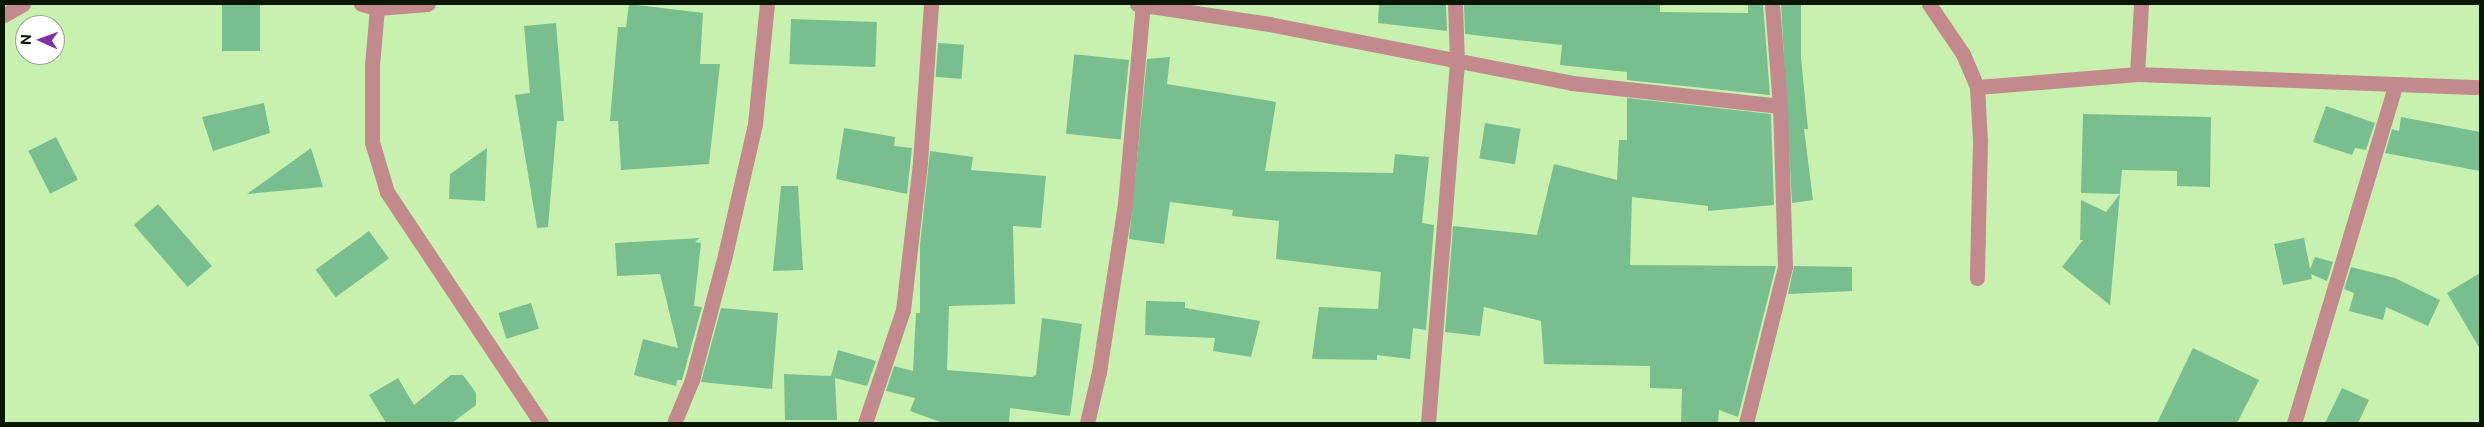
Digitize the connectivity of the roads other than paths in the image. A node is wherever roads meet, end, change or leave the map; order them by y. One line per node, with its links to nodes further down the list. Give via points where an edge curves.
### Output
1 (23, 4): 13 (street)
2 (361, 4): 12 (street)
3 (428, 4): 12 (street)
4 (767, 4): 22 (street, via 755,124 694,370)
5 (931, 4): 23 (street, via 920,162 903,310)
6 (1137, 4): 7 (street)
7 (1143, 4): 14 (street, via 1269,24); 24 (street, via 1125,204 1100,372)
8 (1455, 4): 14 (street)
9 (1772, 4): 19 (street)
10 (1929, 4): 17 (street, via 1963,54)
11 (2141, 4): 15 (street)
12 (377, 8): 21 (street, via 372,65 372,142 388,192)
13 (4, 15)
14 (1457, 61): 19 (street, via 1572,83); 25 (street)
15 (2137, 74): 16 (street); 17 (street)
16 (2396, 84): 18 (street); 27 (street)
17 (1977, 87): 20 (street, via 1980,141)
18 (2480, 87)
19 (1780, 106): 26 (street, via 1785,267)
20 (1977, 278)
21 (541, 423)
22 (674, 423)
23 (865, 423)
24 (1086, 423)
25 (1428, 423)
26 (1746, 423)
27 (2294, 423)

